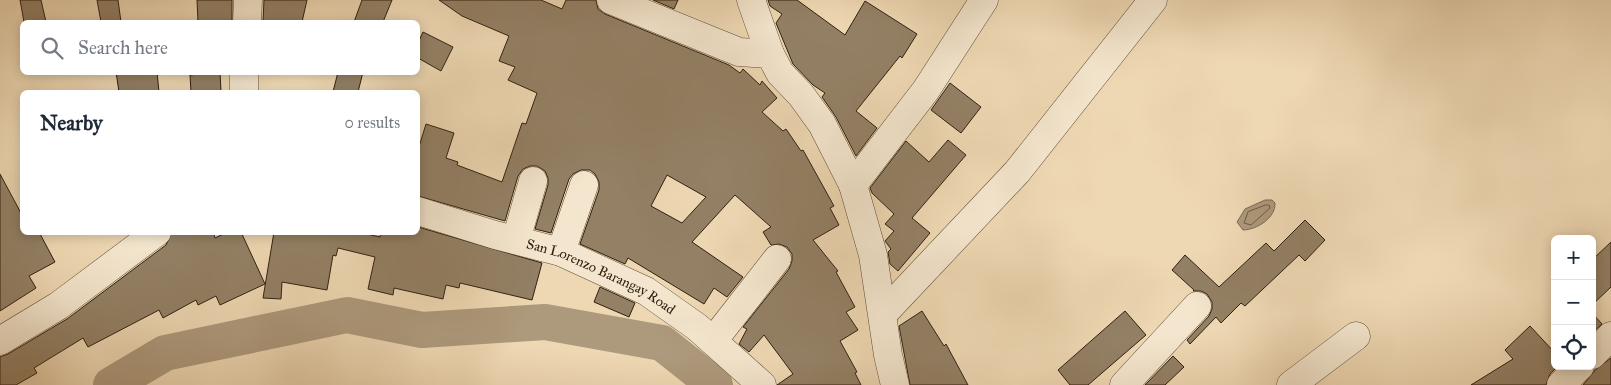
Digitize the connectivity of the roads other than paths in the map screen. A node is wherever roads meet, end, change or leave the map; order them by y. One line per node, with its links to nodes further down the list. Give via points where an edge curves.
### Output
1 (248, 0): 6 (street)
2 (610, 0): 7 (street, via 739,52)
3 (752, 0): 7 (street)
4 (984, 0): 12 (street, via 926,90)
5 (1153, 0): 19 (street, via 1017,172)
6 (247, 20)
7 (770, 54): 12 (street, via 780,73 822,124)
8 (244, 75): 9 (street)
9 (244, 90)
10 (533, 181): 15 (street)
11 (584, 185): 16 (street)
12 (853, 185): 19 (street, via 873,255)
13 (420, 211): 15 (street, San Lorenzo Barangay Road)
14 (153, 235): 22 (street, via 58,306)
15 (516, 240): 16 (street, San Lorenzo Barangay Road)
16 (561, 252): 23 (street, San Lorenzo Barangay Road, via 646,291)
17 (777, 259): 23 (street)
18 (1197, 306): 28 (street)
19 (883, 314): 27 (street)
20 (1356, 336): 29 (street)
21 (1611, 336): 24 (street)
22 (0, 341)
23 (712, 341): 26 (street, San Lorenzo Barangay Road)
24 (1596, 351)
25 (1576, 370): 30 (street)
26 (762, 385)
27 (895, 385)
28 (1124, 385)
29 (1291, 385)
30 (1561, 385)

